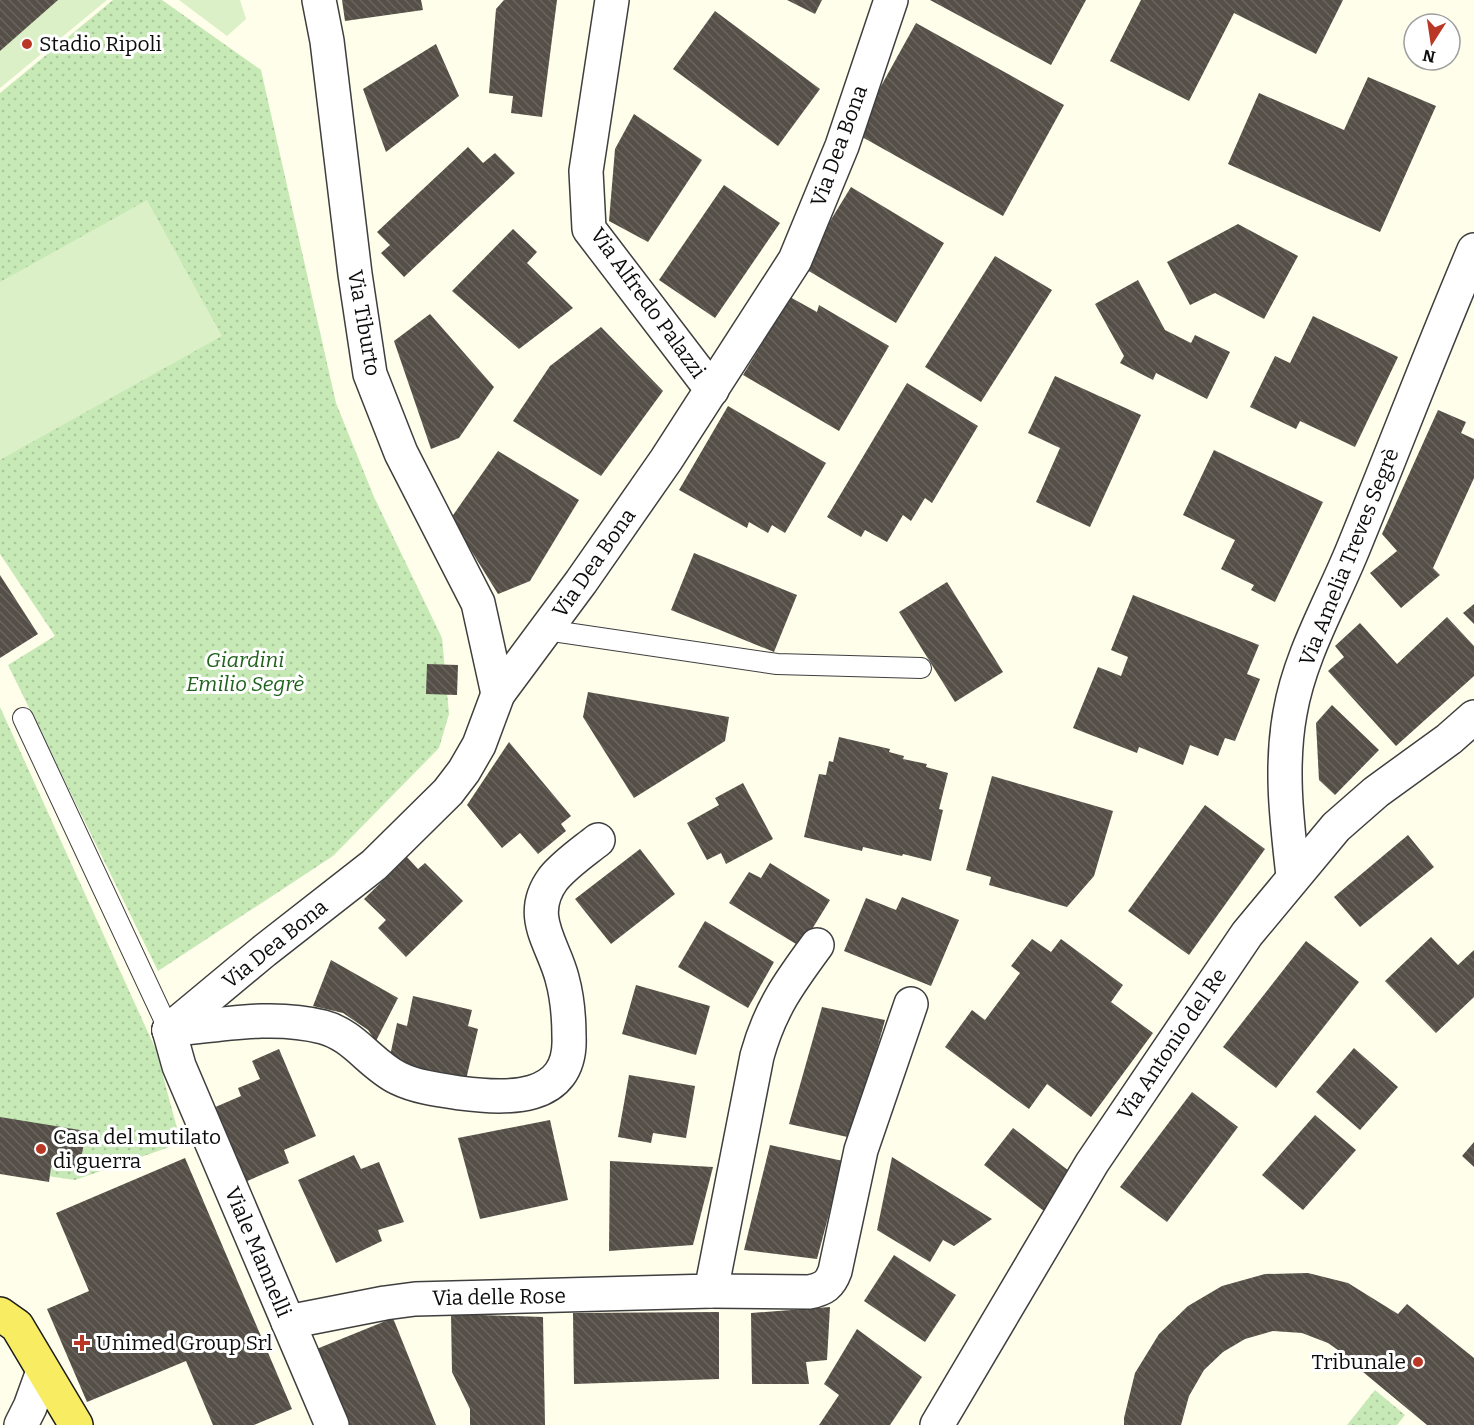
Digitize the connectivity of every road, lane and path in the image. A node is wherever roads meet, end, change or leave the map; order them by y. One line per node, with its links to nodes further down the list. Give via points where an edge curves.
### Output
1 (319, 0): 8 (street, Via Tiburto, via 370,374 401,453 478,603)
2 (612, 0): 5 (street, Via Alfredo Palazzi, via 586,171 589,229)
3 (891, 0): 5 (street, Via Dea Bona, via 842,146 795,260)
4 (1474, 250): 12 (street, Via Amelia Treves Segrè, via 1354,547 1312,639 1296,687 1288,725 1285,792)
5 (712, 390): 6 (street, Via Dea Bona)
6 (546, 630): 7 (lane, via 777,664); 8 (street, Via Dea Bona)
7 (921, 668)
8 (498, 694): 15 (street, Via Dea Bona, via 474,754 448,792 374,865)
9 (1474, 717): 12 (street, Via Antonio del Re, via 1449,740 1362,802)
10 (23, 718): 15 (lane)
11 (598, 840): 15 (street, via 555,877 544,900 544,931 562,978 569,1037 560,1072 540,1089 523,1095 487,1097 403,1081 334,1031 317,1026 262,1022)
12 (1293, 876): 23 (street, Via Antonio del Re, via 1226,963 1092,1164)
13 (817, 945): 16 (street, via 780,998 762,1038)
14 (911, 1004): 16 (street, Via delle Rose, via 861,1150 831,1282 809,1292)
15 (169, 1030): 18 (street, Viale Mannelli, via 175,1056)
16 (711, 1291): 18 (street, Via delle Rose, via 416,1299)
17 (6, 1314): 19 (main road)
18 (288, 1322): 22 (street, Viale Mannelli)
19 (43, 1371): 20 (street); 21 (main road)
20 (21, 1425)
21 (76, 1425)
22 (332, 1425)
23 (937, 1425)

